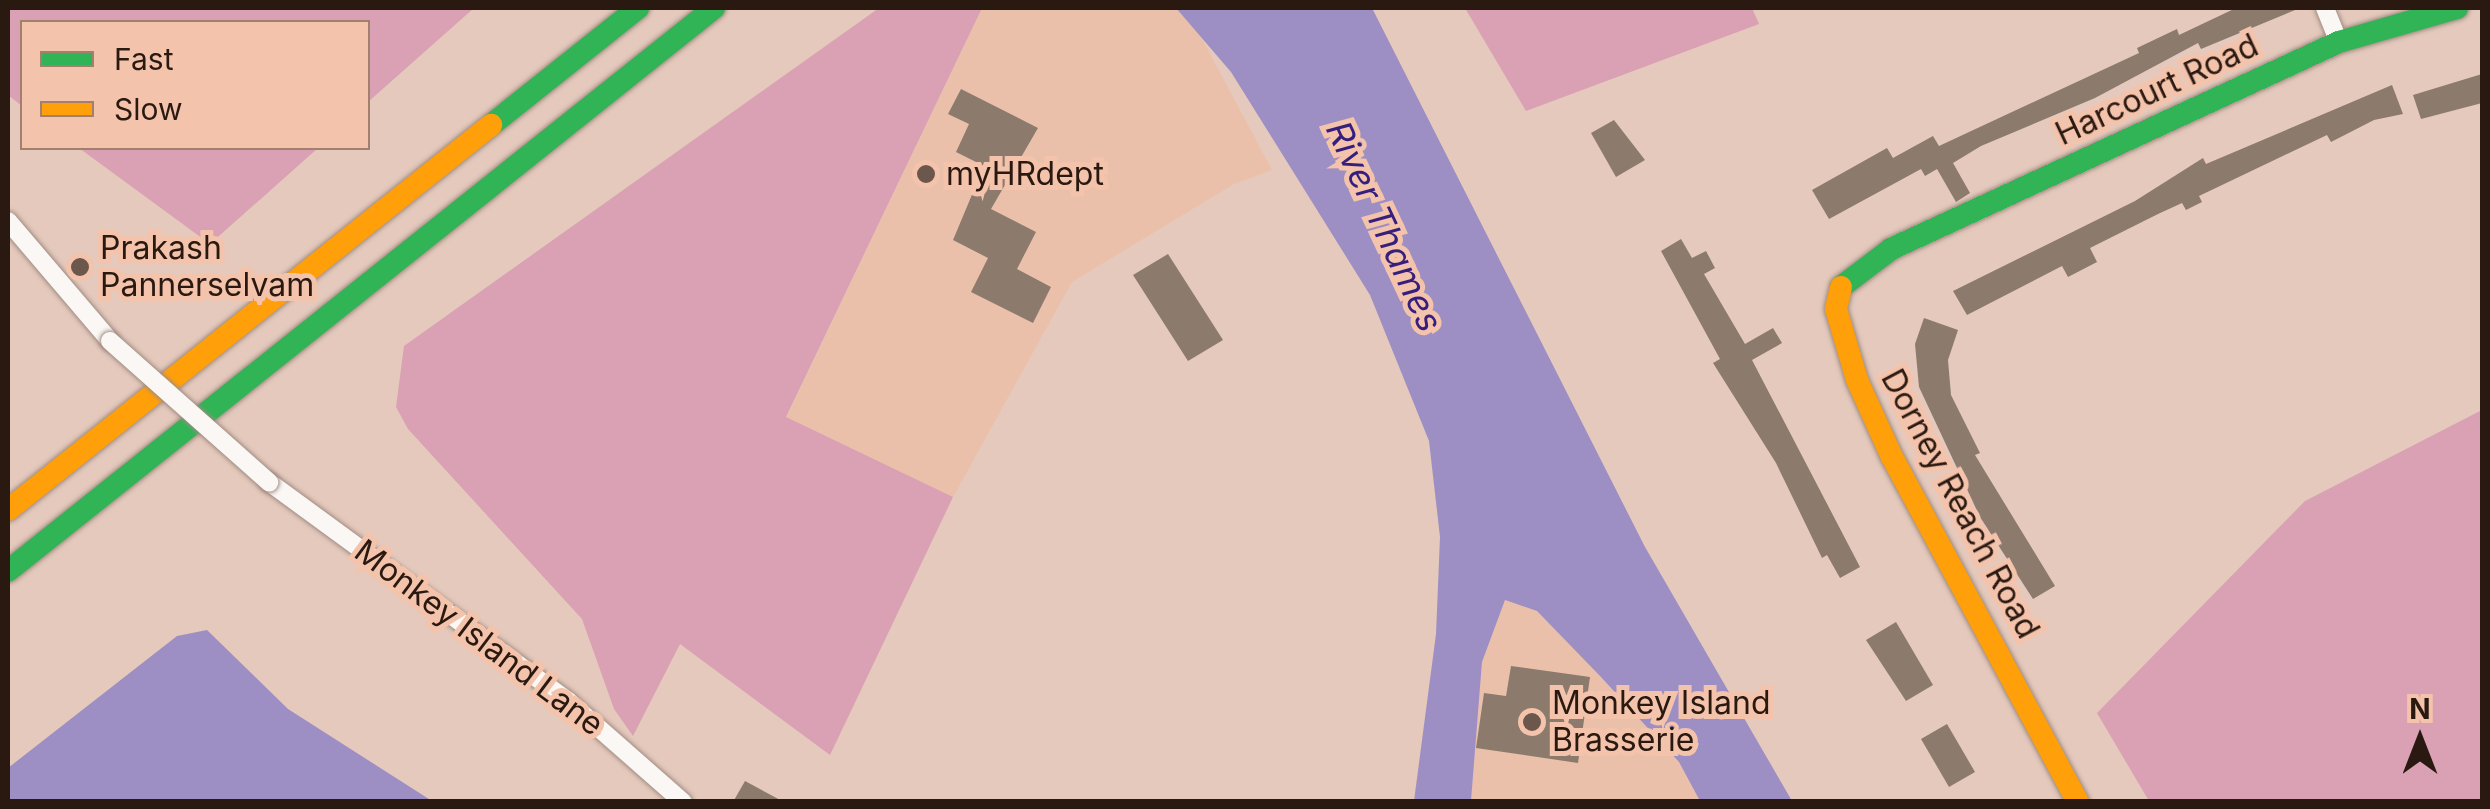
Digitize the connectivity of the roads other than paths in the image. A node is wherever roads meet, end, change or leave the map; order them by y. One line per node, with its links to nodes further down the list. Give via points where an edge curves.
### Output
1 (638, 8): 8 (main road)
2 (714, 8): 9 (main road)
3 (2326, 8): 5 (street)
4 (2457, 8): 5 (main road, Harcourt Road)
5 (2340, 42): 7 (main road, Harcourt Road)
6 (8, 221): 10 (street, Monkey Island Lane, bridge, via 110,341 269,482 568,702)
7 (1891, 248): 11 (main road, Dorney Reach Road, via 1843,280 1836,309 1843,344 1892,457)
8 (8, 510)
9 (8, 571)
10 (683, 802)
11 (2078, 802)

